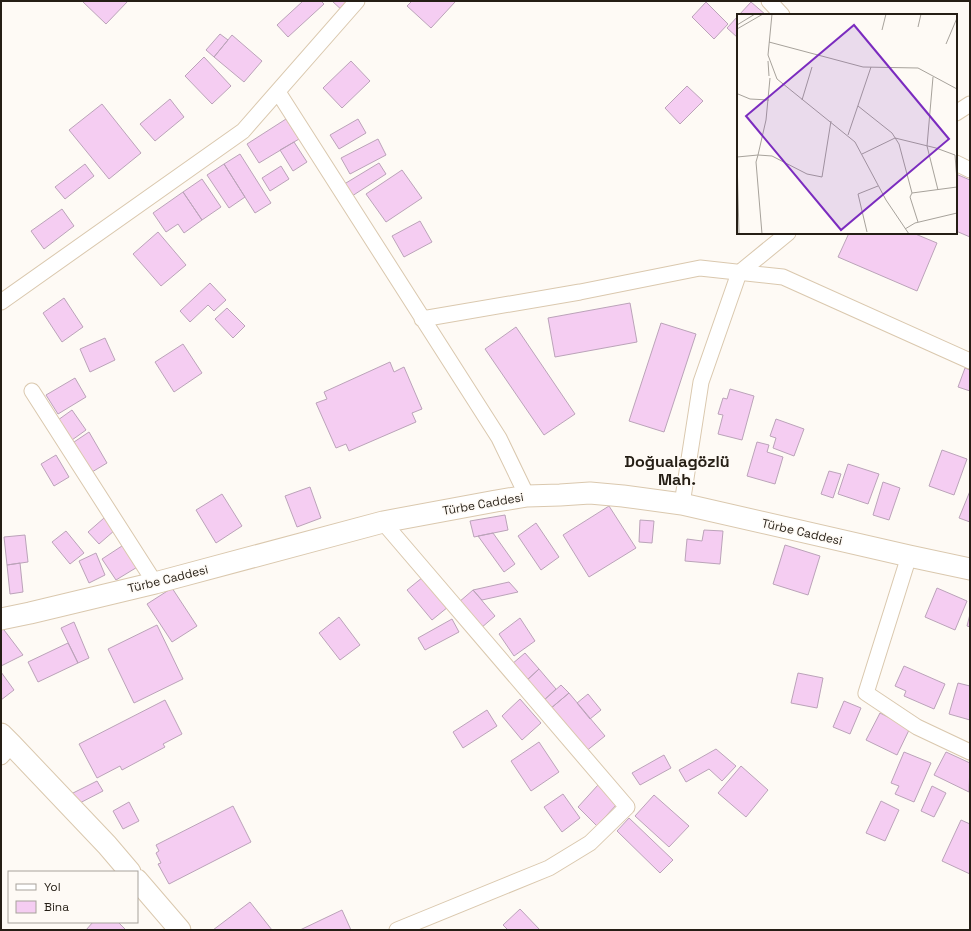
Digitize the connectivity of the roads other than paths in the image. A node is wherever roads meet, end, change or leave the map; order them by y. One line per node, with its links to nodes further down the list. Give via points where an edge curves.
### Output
1 (357, 1): 4 (street)
2 (769, 1): 3 (street)
3 (781, 14)
4 (278, 92): 11 (street, via 243,131); 12 (street)
5 (970, 104): 6 (street)
6 (957, 112)
7 (957, 164): 8 (street)
8 (970, 170)
9 (787, 234): 10 (street)
10 (739, 273): 12 (street, via 700,268); 13 (street, via 783,277); 16 (street, via 701,382)
11 (1, 302)
12 (422, 319): 15 (street, via 499,438)
13 (970, 361)
14 (32, 391): 20 (street)
15 (527, 496): 16 (street, Türbe Caddesi, via 590,494); 17 (street, Türbe Caddesi)
16 (682, 504): 18 (street, Türbe Caddesi)
17 (383, 522): 20 (street, Türbe Caddesi); 27 (street, via 627,807 590,843 549,868)
18 (909, 556): 19 (street, Türbe Caddesi); 23 (street, via 866,693 917,727)
19 (970, 569)
20 (155, 583): 21 (street, Türbe Caddesi)
21 (1, 619)
22 (5, 745): 24 (street)
23 (970, 752)
24 (129, 871)
25 (138, 881): 26 (street)
26 (180, 930)
27 (397, 930)

